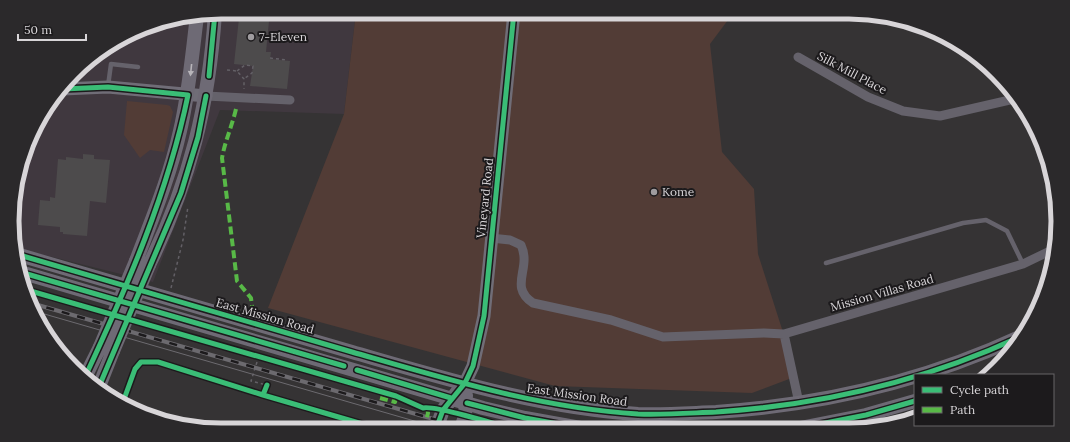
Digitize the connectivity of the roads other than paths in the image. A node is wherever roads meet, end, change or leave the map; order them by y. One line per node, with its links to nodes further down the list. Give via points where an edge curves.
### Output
1 (215, 19): 9 (main road)
2 (513, 19): 12 (main road, Vineyard Road)
3 (196, 21): 8 (main road, one-way to 8)
4 (798, 58): 11 (street, Silk Mill Place, via 868,97 903,111 940,116)
5 (138, 67): 6 (lane, via 111,64)
6 (108, 87): 7 (main road); 8 (main road)
7 (68, 89)
8 (188, 95): 9 (main road); 15 (main road)
9 (206, 96): 10 (street); 15 (main road, via 198,137 174,211)
10 (290, 100)
11 (1010, 100)
12 (491, 238): 19 (street, Mission Villas Road, via 510,240 521,245 525,255 520,287 524,297 532,303 611,320 663,337); 26 (main road, Vineyard Road, via 484,316 473,366)
13 (22, 256): 26 (main road, East Mission Road)
14 (1048, 256): 17 (street, Mission Villas Road)
15 (142, 263): 21 (main road, bridge)
16 (826, 263): 17 (lane, via 963,223 986,220 1007,231)
17 (1023, 264): 19 (street, Mission Villas Road)
18 (26, 274): 27 (main road)
19 (784, 334): 30 (street)
20 (1012, 340): 23 (main road, East Mission Road, via 954,363)
21 (106, 349): 22 (main road); 25 (main road)
22 (89, 373)
23 (917, 374)
24 (914, 375): 30 (main road, East Mission Road, via 857,392)
25 (99, 382)
26 (465, 383): 27 (main road); 29 (main road); 30 (main road, East Mission Road, via 537,401 636,414 667,415 746,410)
27 (451, 398): 29 (main road); 31 (main road)
28 (914, 401): 34 (main road)
29 (467, 403): 32 (main road); 33 (main road)
30 (799, 403)
31 (438, 423)
32 (462, 423)
33 (553, 423)
34 (825, 423)

